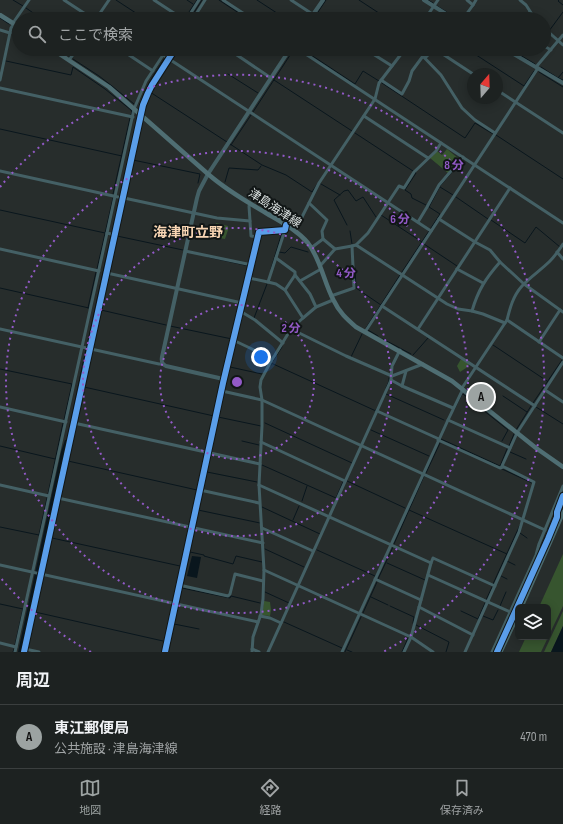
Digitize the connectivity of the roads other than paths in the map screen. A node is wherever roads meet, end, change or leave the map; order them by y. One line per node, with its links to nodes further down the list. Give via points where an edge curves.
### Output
1 (29, 0): 17 (street)
2 (64, 0): 18 (street)
3 (109, 0): 19 (street)
4 (154, 0): 20 (street)
5 (199, 0): 21 (street)
6 (205, 0): 22 (street)
7 (223, 0): 23 (street)
8 (291, 0): 24 (street)
9 (322, 0): 25 (street)
10 (424, 0): 16 (street)
11 (438, 0): 16 (street)
12 (467, 0): 15 (street)
13 (476, 0): 15 (street)
14 (520, 0): 29 (street)
15 (473, 5): 28 (street)
16 (433, 6): 26 (street); 27 (street)
17 (22, 12)
18 (82, 12)
19 (101, 12)
20 (172, 12)
21 (191, 12)
22 (197, 12)
23 (241, 12)
24 (310, 12)
25 (314, 12)
26 (429, 12)
27 (443, 12)
28 (468, 12)
29 (530, 12)
30 (0, 14): 31 (main road)
31 (12, 23)
32 (12, 27): 34 (street)
33 (0, 30): 34 (street)
34 (10, 33): 61 (street)
35 (551, 34): 37 (street)
36 (563, 35): 37 (street)
37 (558, 41): 38 (street); 39 (street)
38 (563, 46)
39 (551, 50)
40 (63, 56): 55 (main road, 津島海津線)
41 (72, 56): 55 (street)
42 (130, 56): 59 (street)
43 (163, 56): 59 (street)
44 (166, 56): 54 (street)
45 (238, 56): 60 (street)
46 (285, 56): 60 (street)
47 (309, 56): 66 (street)
48 (376, 56): 56 (street)
49 (400, 56): 56 (street)
50 (445, 56): 58 (street)
51 (517, 56): 57 (street)
52 (546, 56): 57 (street)
53 (424, 57): 62 (street, via 412,71 402,94); 74 (street, via 441,75 462,108)
54 (169, 58): 69 (street); 70 (street, via 148,92)
55 (69, 60): 68 (main road, 津島海津線, via 103,83)
56 (392, 66): 62 (street)
57 (537, 68): 63 (street); 67 (street)
58 (467, 70)
59 (153, 71): 68 (street)
60 (271, 78): 69 (street)
61 (0, 80)
62 (381, 80): 66 (street)
63 (563, 83)
64 (0, 88): 72 (street)
65 (503, 94): 67 (street)
66 (375, 99): 71 (street); 75 (street)
67 (516, 102): 73 (street); 74 (street)
68 (134, 109): 70 (main road, 津島海津線); 72 (street)
69 (249, 111): 78 (street); 81 (street)
70 (140, 115): 81 (main road, 津島海津線); 84 (street)
71 (364, 116): 77 (street); 78 (street)
72 (133, 117): 83 (street)
73 (563, 133)
74 (495, 134): 79 (street)
75 (441, 143): 76 (street); 77 (street)
76 (463, 157): 79 (street); 91 (street, via 438,185)
77 (428, 158): 85 (street, via 414,172 404,188 399,186)
78 (331, 165): 85 (street); 86 (street)
79 (475, 165): 82 (street); 89 (street)
80 (0, 171): 83 (street)
81 (208, 174): 87 (main road, 津島海津線); 88 (street, via 199,191)
82 (510, 188): 92 (street); 100 (street)
83 (117, 196): 96 (street)
84 (124, 198): 88 (street); 97 (street)
85 (388, 202): 91 (street); 102 (street, via 368,233)
86 (309, 203): 94 (street); 99 (street, via 327,220 323,229)
87 (250, 204): 90 (street); 93 (main road, 津島海津線)
88 (193, 213): 90 (street, via 217,218); 107 (street)
89 (439, 219): 95 (street); 100 (street)
90 (250, 220): 98 (street, via 251,236)
91 (418, 222): 95 (street)
92 (563, 222)
93 (286, 227): 94 (main road, 津島海津線); 98 (street, via 261,231); 109 (street)
94 (295, 230): 105 (main road, 津島海津線)
95 (431, 231): 117 (street)
96 (108, 234): 97 (street); 115 (street)
97 (114, 235): 116 (street)
98 (258, 236): 112 (street)
99 (323, 239): 105 (street); 106 (street)
100 (475, 242): 111 (street, via 490,250); 114 (street)
101 (563, 244): 108 (street)
102 (356, 245): 103 (street); 117 (street)
103 (352, 246): 106 (street); 127 (street, via 354,288)
104 (0, 249): 115 (street)
105 (311, 249): 113 (main road, 津島海津線)
106 (335, 249): 113 (street)
107 (185, 251): 112 (street); 124 (street)
108 (557, 252): 110 (street); 123 (street)
109 (276, 258): 118 (street); 121 (street)
110 (563, 259)
111 (500, 262): 122 (street); 123 (street)
112 (252, 265): 119 (street)
113 (320, 267): 120 (street); 127 (main road, 津島海津線)
114 (457, 269): 122 (street); 126 (street)
115 (99, 271): 143 (street)
116 (107, 273): 124 (street); 144 (street)
117 (403, 274): 126 (street); 129 (street)
118 (295, 275): 120 (street); 125 (street)
119 (249, 278): 121 (street); 128 (street)
120 (300, 281): 130 (street)
121 (268, 282): 125 (street)
122 (483, 283): 132 (street)
123 (524, 284): 133 (street); 135 (street, via 509,309)
124 (177, 288): 128 (street); 149 (street)
125 (285, 290): 134 (street)
126 (438, 297): 132 (street, via 458,309); 138 (street)
127 (332, 298): 130 (street); 139 (main road, 津島海津線, via 343,315)
128 (242, 303): 131 (street)
129 (382, 306): 138 (street); 139 (street)
130 (316, 307): 134 (street)
131 (240, 311): 140 (street); 142 (street)
132 (472, 311): 135 (street)
133 (562, 311): 141 (street)
134 (303, 318): 137 (street)
135 (506, 322): 141 (street); 151 (street)
136 (0, 329): 143 (street)
137 (291, 329): 142 (street); 153 (street)
138 (418, 329): 151 (street)
139 (364, 332): 145 (main road, 津島海津線)
140 (234, 340): 147 (street, via 252,348); 154 (street)
141 (539, 342): 146 (street)
142 (283, 343): 147 (street)
143 (83, 347): 144 (street); 166 (street)
144 (90, 349): 149 (street); 167 (street)
145 (400, 350): 150 (main road, 津島海津線); 153 (street, via 392,366)
146 (563, 358)
147 (270, 361): 159 (street, via 261,380)
148 (563, 362): 157 (street)
149 (162, 364): 154 (street, via 220,378)
150 (423, 364): 152 (street); 156 (main road, 津島海津線)
151 (476, 367): 156 (street); 161 (street)
152 (406, 371): 153 (street); 155 (street)
153 (391, 378): 155 (street); 164 (street)
154 (224, 383): 158 (street)
155 (402, 386): 163 (street)
156 (462, 389): 163 (street); 168 (main road, 津島海津線)
157 (545, 390): 160 (street); 161 (street)
158 (222, 392): 159 (street); 173 (street)
159 (262, 400): 170 (street); 171 (street)
160 (563, 402)
161 (535, 406): 168 (street)
162 (0, 407): 166 (street)
163 (453, 408): 165 (street)
164 (377, 411): 169 (street); 171 (street)
165 (448, 420): 169 (street); 172 (street)
166 (66, 422): 183 (street)
167 (74, 423): 173 (street); 184 (street)
168 (517, 433): 172 (street); 176 (main road, 津島海津線)
169 (439, 439): 175 (street, via 500,468); 177 (street)
170 (261, 442): 174 (street); 178 (street)
171 (362, 446): 177 (street); 178 (street)
172 (510, 448): 175 (street)
173 (208, 453): 174 (street); 182 (street)
174 (260, 464): 180 (street)
175 (503, 467): 190 (street, via 534,482)
176 (563, 467)
177 (423, 473): 190 (street); 195 (street)
178 (345, 481): 188 (street)
179 (0, 485): 183 (street)
180 (259, 485): 185 (street); 188 (street)
181 (563, 486): 193 (street)
182 (200, 490): 185 (street); 191 (street)
183 (50, 496): 200 (street)
184 (58, 498): 191 (street); 201 (street)
185 (259, 503): 192 (street)
186 (563, 507): 189 (street)
187 (563, 512): 189 (main road)
188 (329, 516): 195 (street); 196 (street)
189 (560, 518): 211 (main road)
190 (523, 519): 193 (street); 207 (street)
191 (192, 527): 194 (street); 205 (street)
192 (262, 528): 194 (street); 196 (street)
193 (545, 530): 213 (street)
194 (263, 543): 199 (street)
195 (391, 544): 197 (street); 203 (street)
196 (313, 551): 206 (street)
197 (431, 562): 202 (street); 207 (street, via 433,558)
198 (0, 565): 200 (street)
199 (264, 570): 204 (street); 206 (street)
200 (34, 573): 201 (street); 222 (street)
201 (41, 574): 210 (street); 223 (street)
202 (428, 575): 208 (street); 209 (street)
203 (377, 579): 208 (street); 214 (street)
204 (263, 581): 205 (street, via 235,574 228,596); 215 (street)
205 (179, 585): 210 (street)
206 (298, 585): 214 (street); 218 (street)
207 (495, 586): 209 (street)
208 (421, 600): 212 (street)
209 (488, 602): 213 (street); 219 (street)
210 (175, 604): 217 (street); 227 (street)
211 (522, 604)
212 (419, 607): 219 (street); 220 (street)
213 (510, 612): 234 (street)
214 (360, 613): 220 (street); 230 (street)
215 (260, 616): 217 (street); 218 (street)
216 (515, 620): 235 (main road)
217 (258, 622): 224 (street)
218 (281, 623): 229 (street)
219 (473, 635): 233 (street)
220 (411, 637): 231 (street); 232 (street)
221 (0, 643): 222 (street)
222 (16, 647): 225 (street)
223 (25, 650): 226 (street)
224 (252, 650): 228 (street)
225 (15, 652)
226 (39, 652)
227 (164, 652)
228 (259, 652)
229 (268, 652)
230 (342, 652)
231 (404, 652)
232 (433, 652)
233 (465, 652)
234 (492, 652)
235 (500, 652)

